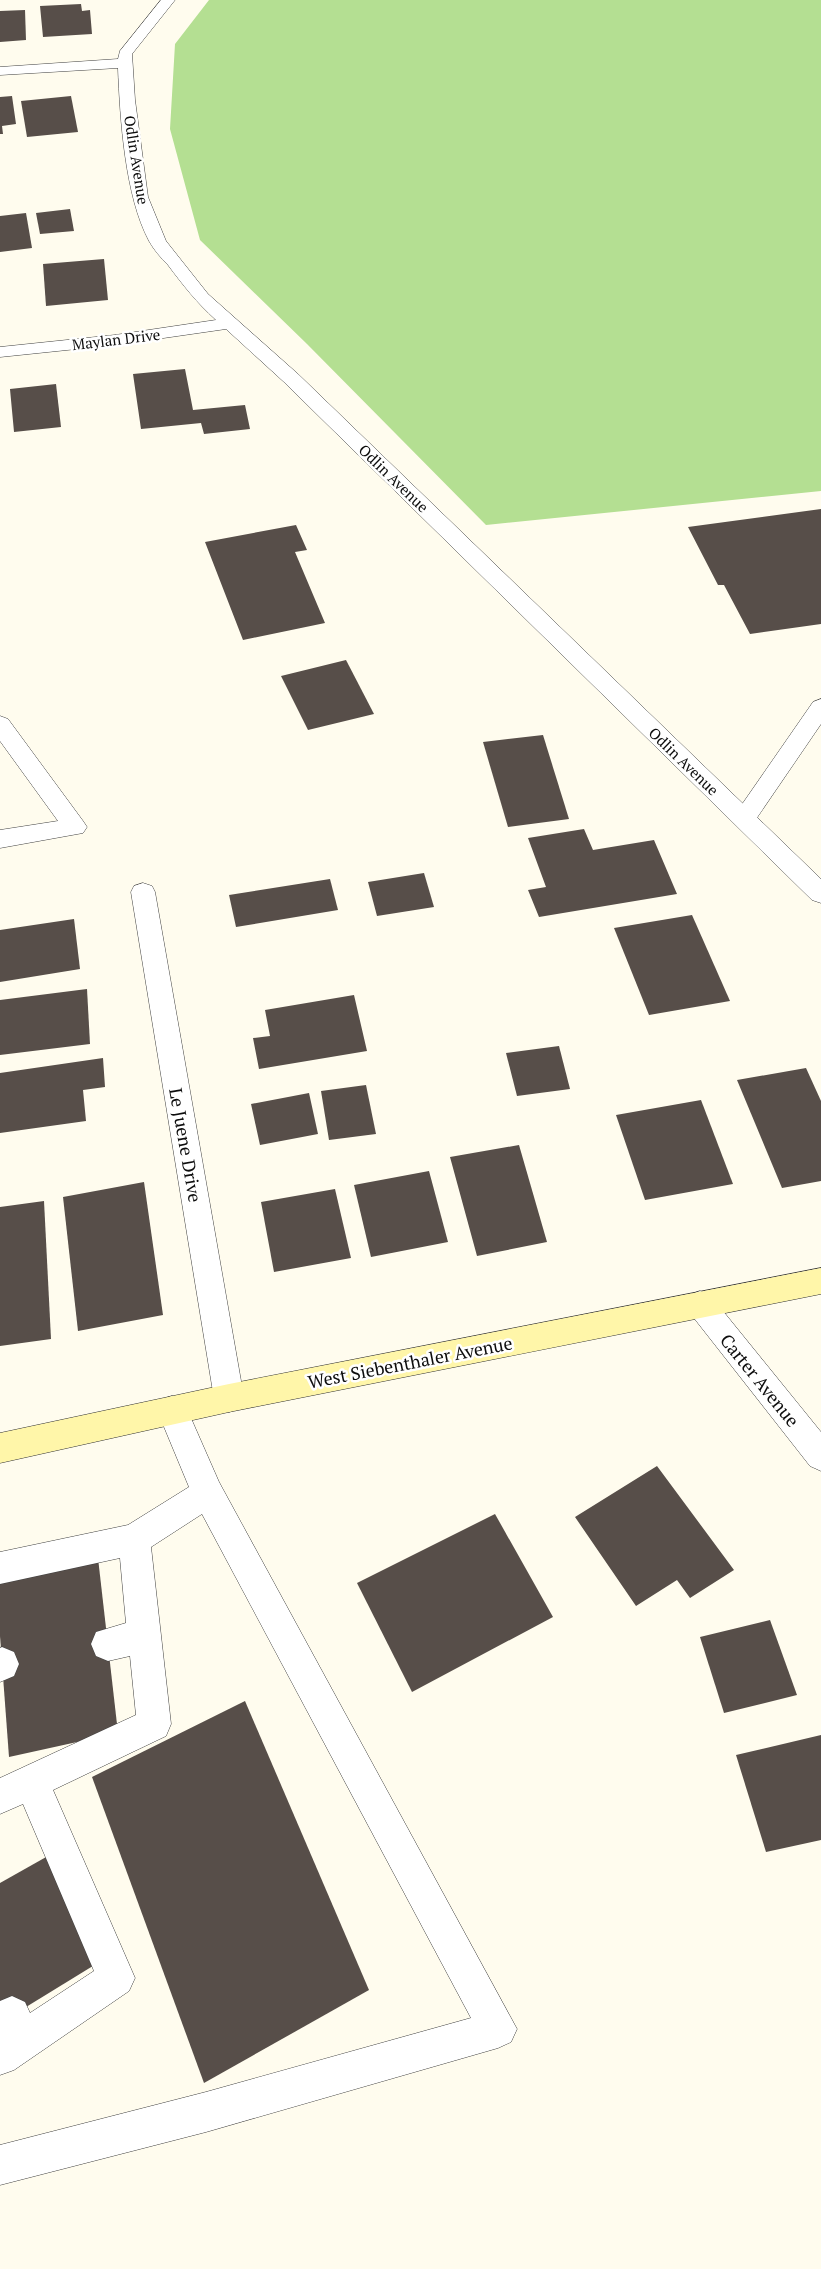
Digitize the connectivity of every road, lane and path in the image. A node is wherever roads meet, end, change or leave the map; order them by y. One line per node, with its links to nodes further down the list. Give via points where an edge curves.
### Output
1 (168, 0): 2 (street, Odlin Avenue, via 125,54)
2 (124, 63): 3 (street); 4 (street, Odlin Avenue, via 140,197 148,223 158,242 202,298)
3 (0, 71)
4 (232, 323): 5 (street, Maylan Drive); 8 (street, Odlin Avenue)
5 (0, 352)
6 (821, 707): 8 (street)
7 (0, 724): 9 (street, via 75,827)
8 (744, 819): 11 (street, Odlin Avenue)
9 (0, 839)
10 (143, 892): 14 (street, Le Juene Drive)
11 (821, 894)
12 (821, 1281): 13 (main road, West Siebenthaler Avenue)
13 (700, 1304): 14 (main road, West Siebenthaler Avenue); 17 (street, Carter Avenue)
14 (229, 1398): 15 (main road, West Siebenthaler Avenue)
15 (172, 1410): 16 (main road, West Siebenthaler Avenue); 18 (street)
16 (0, 1448)
17 (821, 1456)
18 (208, 1493): 19 (street); 25 (street, via 498,2028 206,2112)
19 (134, 1539): 20 (street); 21 (street)
20 (0, 1568)
21 (146, 1636): 22 (street); 23 (street, via 154,1724)
22 (108, 1644)
23 (15, 1789): 24 (street, via 116,1978)
24 (11, 2038)
25 (0, 2165)

